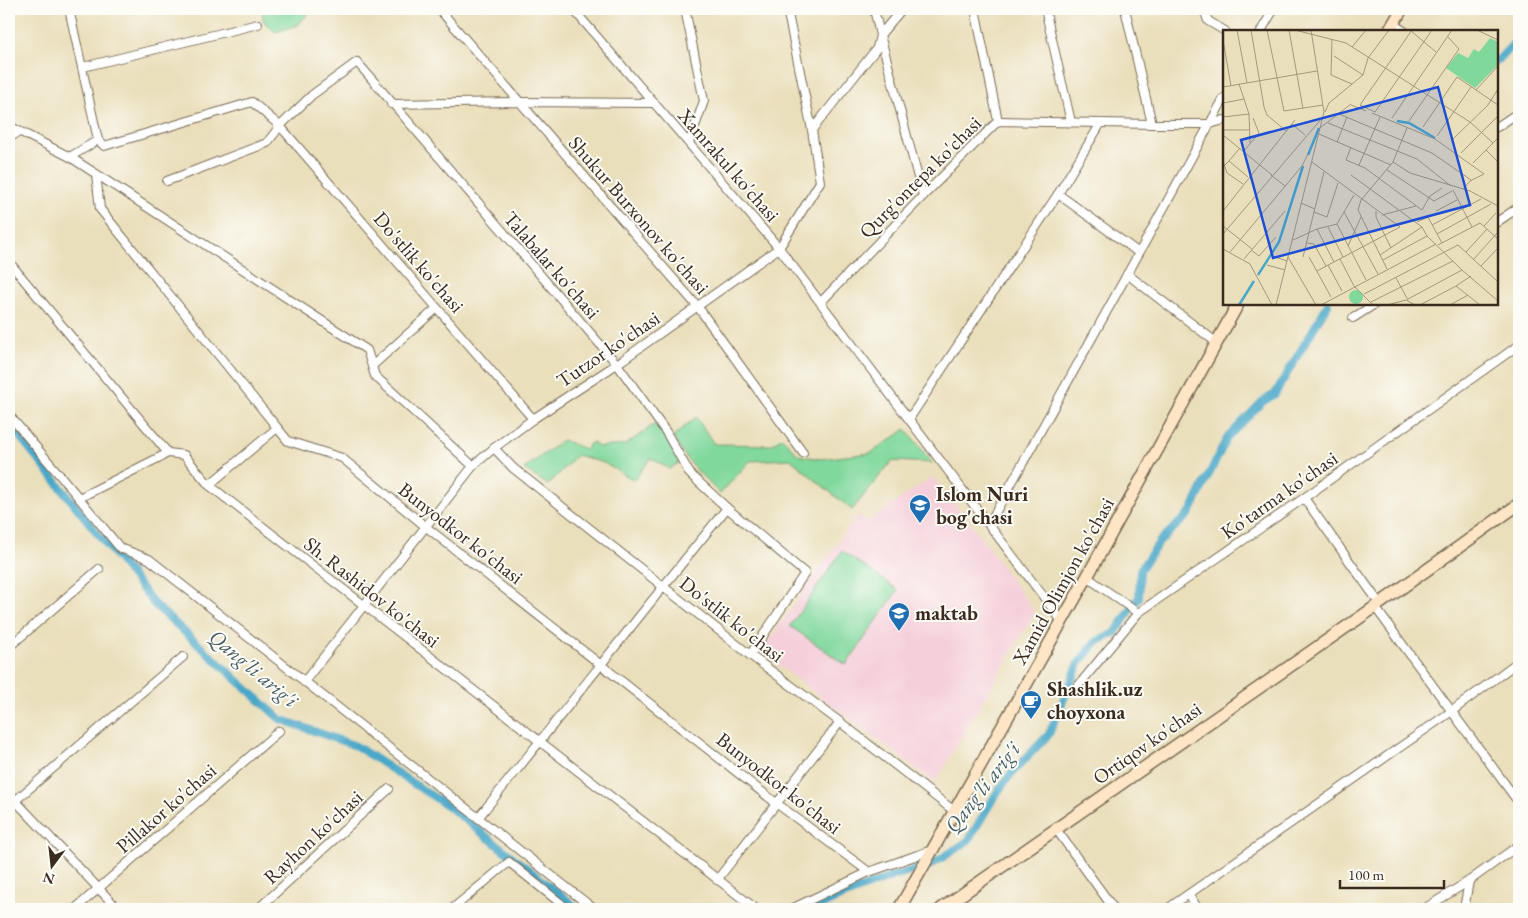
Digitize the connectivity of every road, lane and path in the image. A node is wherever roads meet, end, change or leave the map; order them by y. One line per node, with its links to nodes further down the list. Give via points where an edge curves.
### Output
1 (69, 9): 21 (street)
2 (439, 9): 23 (street, Shukur Burxonov ko'chasi)
3 (573, 9): 24 (street, Xamrakul ko'chasi)
4 (685, 9): 40 (street, via 704,101)
5 (786, 9): 36 (street, Tutzor ko'chasi)
6 (874, 9): 20 (street)
7 (902, 9): 20 (street)
8 (974, 9): 28 (street)
9 (1046, 9): 29 (street)
10 (1125, 9): 31 (street)
11 (1204, 9): 18 (street, via 1208,21)
12 (1274, 9): 19 (street)
13 (1402, 9): 17 (main road)
14 (1516, 9): 15 (street)
15 (1519, 11)
16 (258, 24): 21 (street)
17 (1391, 28)
18 (1223, 30)
19 (1263, 30)
20 (880, 35): 36 (street, via 877,48); 45 (street)
21 (83, 67): 39 (street)
22 (1223, 100): 32 (street)
23 (519, 102): 24 (street); 25 (street); 55 (street, Shukur Burxonov ko'chasi)
24 (654, 103): 40 (street, Xamrakul ko'chasi)
25 (391, 104): 34 (street, Talabalar ko'chasi, via 357,62 312,96); 60 (street, Talabalar ko'chasi)
26 (1519, 112): 35 (street)
27 (1223, 120): 32 (street, Qurg'ontepa ko'chasi)
28 (998, 121): 29 (street, Qurg'ontepa ko'chasi); 45 (street, Qurg'ontepa ko'chasi)
29 (1071, 122): 30 (street, Qurg'ontepa ko'chasi)
30 (1101, 123): 31 (street, Qurg'ontepa ko'chasi); 44 (street)
31 (1152, 124): 32 (street, Qurg'ontepa ko'chasi)
32 (1210, 124): 49 (street)
33 (9, 126): 37 (street)
34 (280, 126): 39 (street, Do'stlik ko'chasi, via 252,102 104,146); 43 (street, via 267,143); 56 (street, Do'stlik ko'chasi)
35 (1498, 126)
36 (812, 130): 48 (street, Tutzor ko'chasi, via 820,182)
37 (19, 132): 38 (street); 41 (street)
38 (9, 138)
39 (98, 140): 41 (street)
40 (689, 143): 48 (street, Xamrakul ko'chasi)
41 (70, 157): 42 (street)
42 (96, 174): 61 (street, via 368,350); 65 (street, Bunyodkor ko'chasi, via 100,209)
43 (167, 181)
44 (1058, 194): 49 (street); 63 (street)
45 (923, 196): 52 (street, Qurg'ontepa ko'chasi)
46 (1519, 207): 47 (street)
47 (1498, 221)
48 (779, 248): 52 (street, Xamrakul ko'chasi); 55 (street, Tutzor ko'chasi)
49 (1139, 253): 51 (street)
50 (9, 262): 68 (street, Sh. Rashidov ko'chasi)
51 (1127, 274): 58 (street); 75 (street)
52 (821, 302): 63 (street, Xamrakul ko'chasi)
53 (1237, 305): 58 (main road, Xamid Olimjon ko'chasi)
54 (1374, 305): 57 (street)
55 (698, 307): 60 (street, Tutzor ko'chasi); 67 (street, Shukur Burxonov ko'chasi)
56 (437, 308): 61 (street); 64 (street, Do'stlik ko'chasi)
57 (1354, 318)
58 (1217, 343): 78 (main road, Xamid Olimjon ko'chasi)
59 (1519, 344): 72 (street, Ko'tarma ko'chasi)
60 (616, 364): 64 (street, Tutzor ko'chasi); 74 (street, Talabalar ko'chasi, via 666,432 690,474)
61 (372, 366): 69 (street, via 375,376)
62 (9, 414): 71 (street)
63 (909, 419): 75 (street, Xamrakul ko'chasi)
64 (533, 420): 66 (street, Tutzor ko'chasi)
65 (277, 428): 70 (street); 76 (street, Bunyodkor ko'chasi, via 288,441 342,458)
66 (494, 448): 69 (street, Tutzor ko'chasi); 79 (street, Do'stlik ko'chasi, via 513,468)
67 (803, 452)
68 (168, 453): 70 (street, Sh. Rashidov ko'chasi, via 184,455); 71 (street)
69 (473, 466): 76 (street, Tutzor ko'chasi)
70 (209, 485): 80 (street, Sh. Rashidov ko'chasi)
71 (79, 498): 89 (street, via 120,548 149,559)
72 (1304, 498): 81 (street); 82 (street, Ko'tarma ko'chasi)
73 (1519, 504): 81 (main road, Ortiqov ko'chasi)
74 (727, 508): 79 (street); 85 (street, Talabalar ko'chasi, via 805,573)
75 (989, 524): 83 (street, Xamrakul ko'chasi)
76 (426, 526): 80 (street, Tutzor ko'chasi); 88 (street, Bunyodkor ko'chasi)
77 (99, 569): 84 (street)
78 (1087, 577): 82 (street); 83 (main road, Xamid Olimjon ko'chasi)
79 (663, 585): 85 (street, Do'stlik ko'chasi); 88 (street)
80 (364, 606): 89 (street, Tutzor ko'chasi); 94 (street, Sh. Rashidov ko'chasi)
81 (1378, 606): 91 (street); 101 (main road, Ortiqov ko'chasi)
82 (1133, 610): 90 (street, Ko'tarma ko'chasi)
83 (1062, 621): 99 (main road, Xamid Olimjon ko'chasi)
84 (9, 647)
85 (750, 655): 92 (street, Do'stlik ko'chasi)
86 (183, 657): 96 (street)
87 (1519, 662): 91 (street)
88 (602, 664): 94 (street); 98 (street, Bunyodkor ko'chasi)
89 (304, 682): 100 (street)
90 (1074, 691)
91 (1452, 712): 97 (street); 108 (street)
92 (840, 722): 98 (street); 99 (street, Do'stlik ko'chasi)
93 (279, 731): 107 (street, Pillakor ko'chasi)
94 (540, 742): 100 (street); 105 (street, Sh. Rashidov ko'chasi)
95 (389, 788): 111 (street, Rayhon ko'chasi)
96 (11, 800): 107 (street)
97 (1519, 802)
98 (776, 803): 104 (street, Bunyodkor ko'chasi); 105 (street)
99 (954, 812): 103 (main road, Xamid Olimjon ko'chasi)
100 (478, 818): 114 (street)
101 (1056, 830): 118 (main road, Ortiqov ko'chasi); 119 (street)
102 (1519, 845): 106 (street)
103 (932, 850): 104 (street); 117 (main road, Xamid Olimjon ko'chasi)
104 (869, 872): 116 (street)
105 (717, 880): 115 (street, Sh. Rashidov ko'chasi)
106 (1469, 881): 122 (street); 123 (street)
107 (98, 889): 109 (street, Pillakor ko'chasi); 110 (street)
108 (1188, 895): 120 (street); 121 (street)
109 (75, 909)
110 (118, 909)
111 (258, 909)
112 (452, 909): 113 (street, via 508,862)
113 (567, 909)
114 (594, 909)
115 (756, 909)
116 (791, 909)
117 (899, 909)
118 (941, 909)
119 (1114, 909)
120 (1167, 909)
121 (1198, 909)
122 (1424, 909)
123 (1464, 909)

